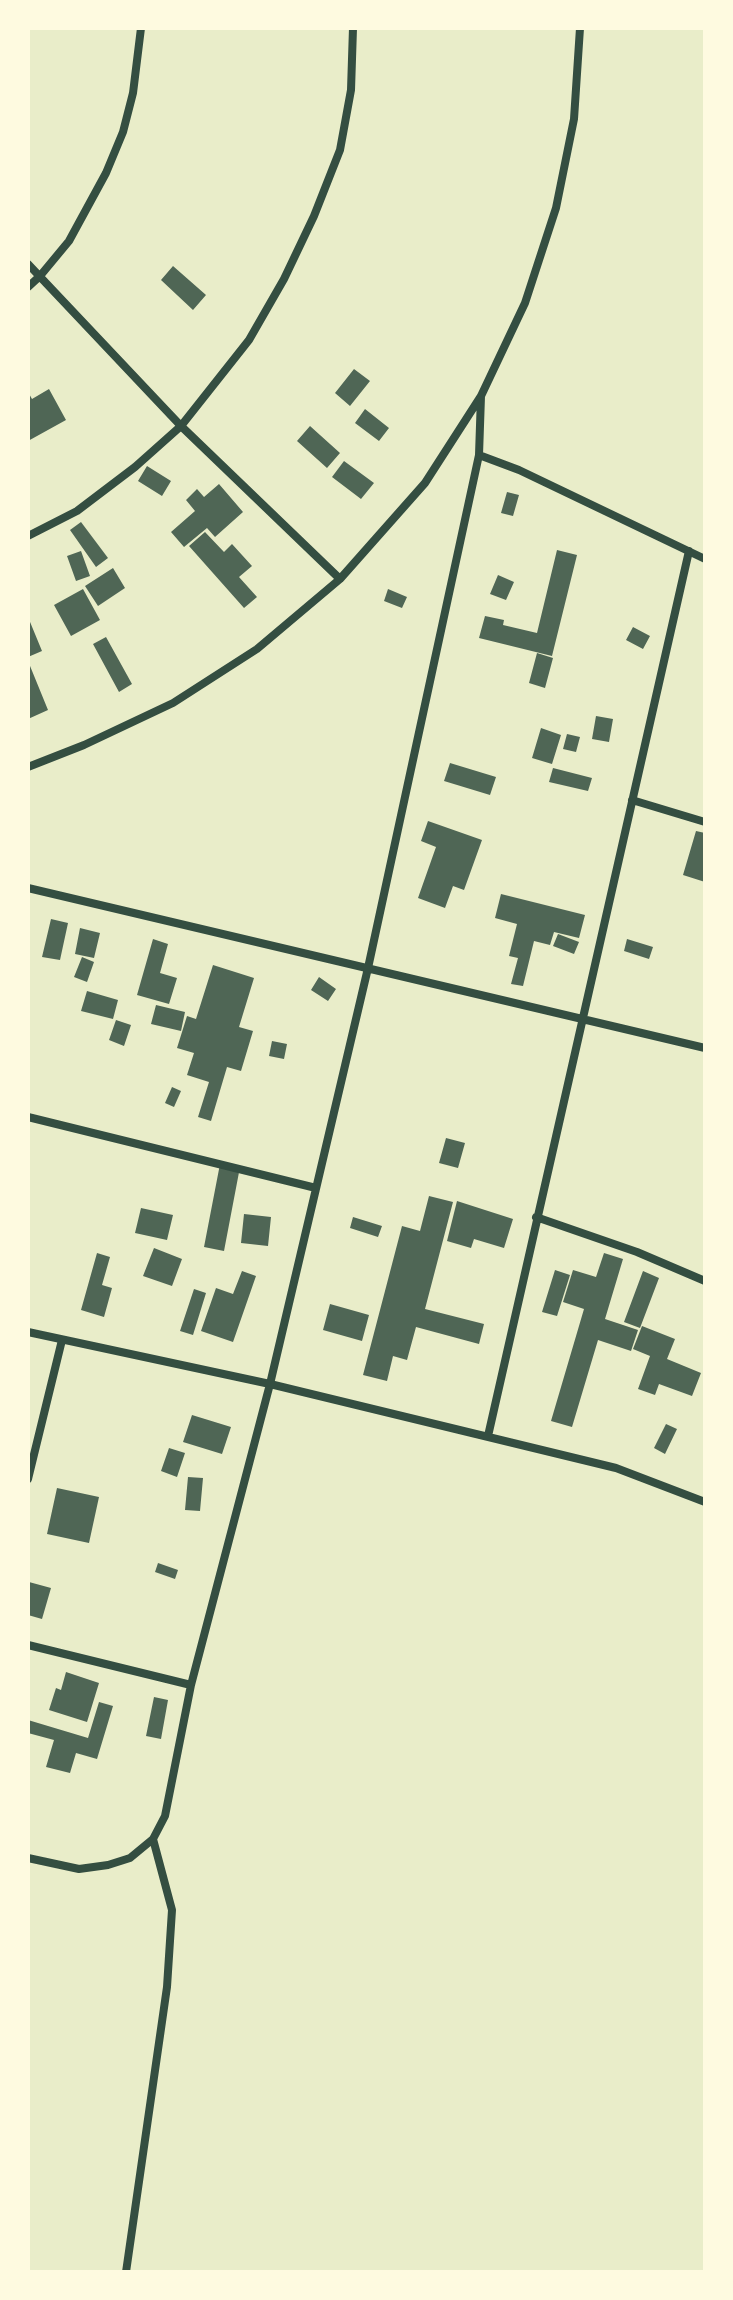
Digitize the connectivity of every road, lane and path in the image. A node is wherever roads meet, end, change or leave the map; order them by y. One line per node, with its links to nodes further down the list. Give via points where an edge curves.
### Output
1 (141, 28): 5 (street, via 123,132 69,241)
2 (353, 28): 8 (street, via 351,90 340,150 314,216 249,340)
3 (580, 28): 7 (street, via 574,119 556,208 525,303)
4 (28, 264): 5 (street)
5 (40, 276): 6 (street); 8 (street)
6 (28, 287)
7 (481, 396): 9 (street); 13 (street, via 425,483)
8 (181, 426): 10 (street, via 77,511); 13 (street)
9 (479, 455): 11 (street); 18 (street)
10 (28, 536)
11 (689, 551): 12 (street); 15 (street)
12 (705, 559)
13 (340, 579): 14 (street, via 257,649 173,703)
14 (28, 767)
15 (632, 800): 16 (street); 19 (street)
16 (705, 822)
17 (28, 888): 18 (street)
18 (368, 968): 19 (street); 22 (street)
19 (581, 1017): 20 (street); 23 (street)
20 (705, 1048)
21 (28, 1117): 22 (street)
22 (316, 1188): 27 (street)
23 (536, 1217): 24 (street); 28 (street)
24 (705, 1281)
25 (28, 1332): 26 (street)
26 (62, 1340): 27 (street); 29 (street)
27 (270, 1384): 28 (street); 33 (street)
28 (488, 1436): 31 (street, via 616,1468)
29 (33, 1437): 30 (street)
30 (28, 1479)
31 (705, 1502)
32 (28, 1645): 33 (street)
33 (191, 1685): 34 (street, via 165,1816)
34 (153, 1839): 35 (street, via 130,1858 108,1865 79,1869); 36 (street, via 172,1910 167,1987)
35 (28, 1858)
36 (126, 2272)

